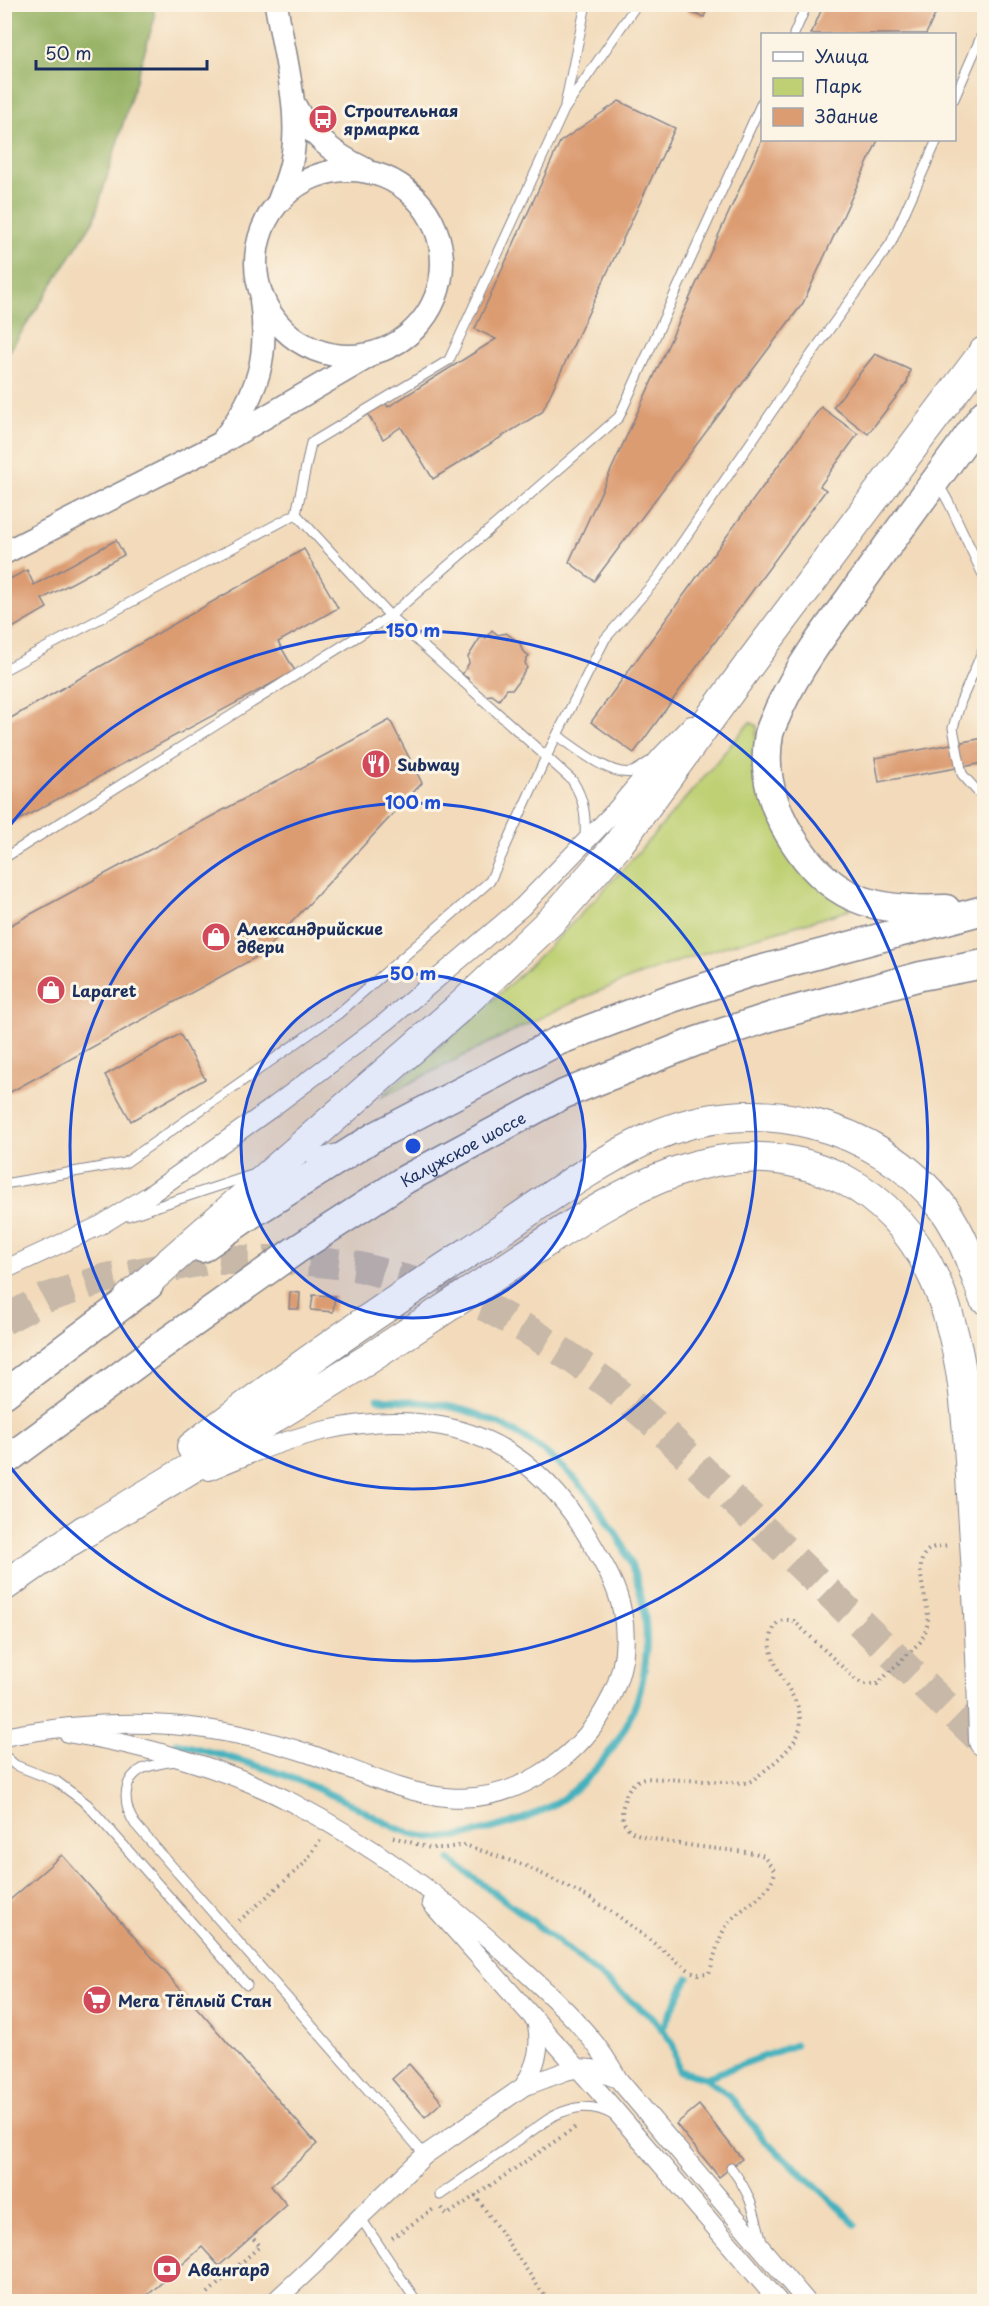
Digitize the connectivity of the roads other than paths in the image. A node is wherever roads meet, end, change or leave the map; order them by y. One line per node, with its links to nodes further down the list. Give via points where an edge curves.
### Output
1 (276, 4): 8 (street)
2 (586, 4): 10 (lane)
3 (637, 4): 10 (lane)
4 (807, 4): 6 (lane)
5 (984, 30): 7 (lane)
6 (794, 33)
7 (956, 94)
8 (292, 100): 12 (street, via 316,138); 13 (street, via 294,142)
9 (761, 104): 23 (lane, via 619,417)
10 (564, 110): 20 (lane, via 449,360 312,443)
11 (937, 141): 27 (lane, via 891,243 657,579 605,639)
12 (377, 175): 13 (street, via 359,171 323,174); 16 (street, via 409,192 432,221 440,247 441,274 438,292 420,324 392,346)
13 (278, 203): 14 (street, via 260,235 256,253)
14 (260, 289): 16 (street, via 276,321 304,345 339,356); 18 (street, via 264,350 258,377 237,422)
15 (984, 352): 25 (highway)
16 (375, 353): 18 (street)
17 (984, 414): 19 (main road)
18 (221, 444): 21 (street)
19 (936, 480): 22 (lane); 33 (main road, via 810,652 769,732 765,766 774,804 789,836 812,868 833,887 862,901 894,909)
20 (296, 514): 23 (lane); 26 (lane)
21 (4, 553)
22 (984, 577)
23 (390, 616): 29 (lane); 32 (lane)
24 (984, 648): 30 (lane, via 953,728 962,774)
25 (754, 658): 28 (street); 36 (highway, via 617,846 552,919 460,1008)
26 (4, 670)
27 (557, 735): 28 (lane, via 612,770 631,772); 29 (lane)
28 (661, 756): 31 (street)
29 (546, 757): 31 (lane, via 581,793 586,813); 37 (lane, via 489,881 338,1014 125,1163)
30 (984, 795)
31 (585, 843): 38 (street, via 522,907 387,1021 148,1196)
32 (4, 858)
33 (984, 908): 35 (main road, via 672,998 558,1041)
34 (984, 964): 42 (main road, Калужское шоссе, via 921,976 773,1016 697,1041 564,1094 406,1179 296,1250)
35 (374, 1137): 36 (lane); 41 (main road, via 250,1215)
36 (278, 1167): 38 (lane); 41 (highway)
37 (4, 1184)
38 (100, 1225): 39 (street)
39 (4, 1270)
40 (984, 1298): 47 (highway, via 970,1257 944,1210 909,1172 866,1143 818,1124 769,1116 726,1116 684,1126 609,1159 373,1315 243,1408)
41 (129, 1299): 43 (main road)
42 (158, 1348): 44 (main road, Калужское шоссе); 45 (main road)
43 (4, 1394)
44 (4, 1462)
45 (4, 1484)
46 (133, 1503): 47 (highway); 49 (street, via 236,1459 325,1428 408,1421 444,1426 477,1437 534,1469 557,1491 603,1562 622,1611 625,1635 616,1686 594,1727 551,1767 527,1783 470,1798 412,1792 279,1744 208,1729 125,1722); 51 (highway, via 369,1358 624,1193 705,1163 744,1158 783,1159 823,1169 859,1187 891,1212 919,1248 951,1326 963,1374 968,1433)
47 (70, 1542): 48 (highway)
48 (4, 1586)
49 (52, 1731): 50 (street); 53 (street)
50 (4, 1737)
51 (984, 1741)
52 (4, 1755): 55 (lane, via 15,1765 56,1782 87,1804)
53 (181, 1760): 54 (street, via 292,1803); 61 (lane, via 149,1767 133,1776 125,1794 131,1819)
54 (407, 1876): 56 (street); 58 (street, via 464,1917 542,1987 595,2042)
55 (247, 1985)
56 (536, 2020): 57 (street); 59 (street, via 539,2049)
57 (579, 2068): 58 (street, via 592,2068); 59 (street); 60 (street)
58 (618, 2079): 65 (street)
59 (523, 2087): 61 (street)
60 (624, 2121): 63 (lane, via 597,2108 566,2110); 68 (street)
61 (424, 2155): 64 (street)
62 (731, 2168): 65 (lane, via 751,2200)
63 (440, 2195)
64 (360, 2217): 66 (street); 67 (lane)
65 (765, 2253): 69 (street)
66 (274, 2301)
67 (417, 2301)
68 (779, 2301)
69 (807, 2301)

